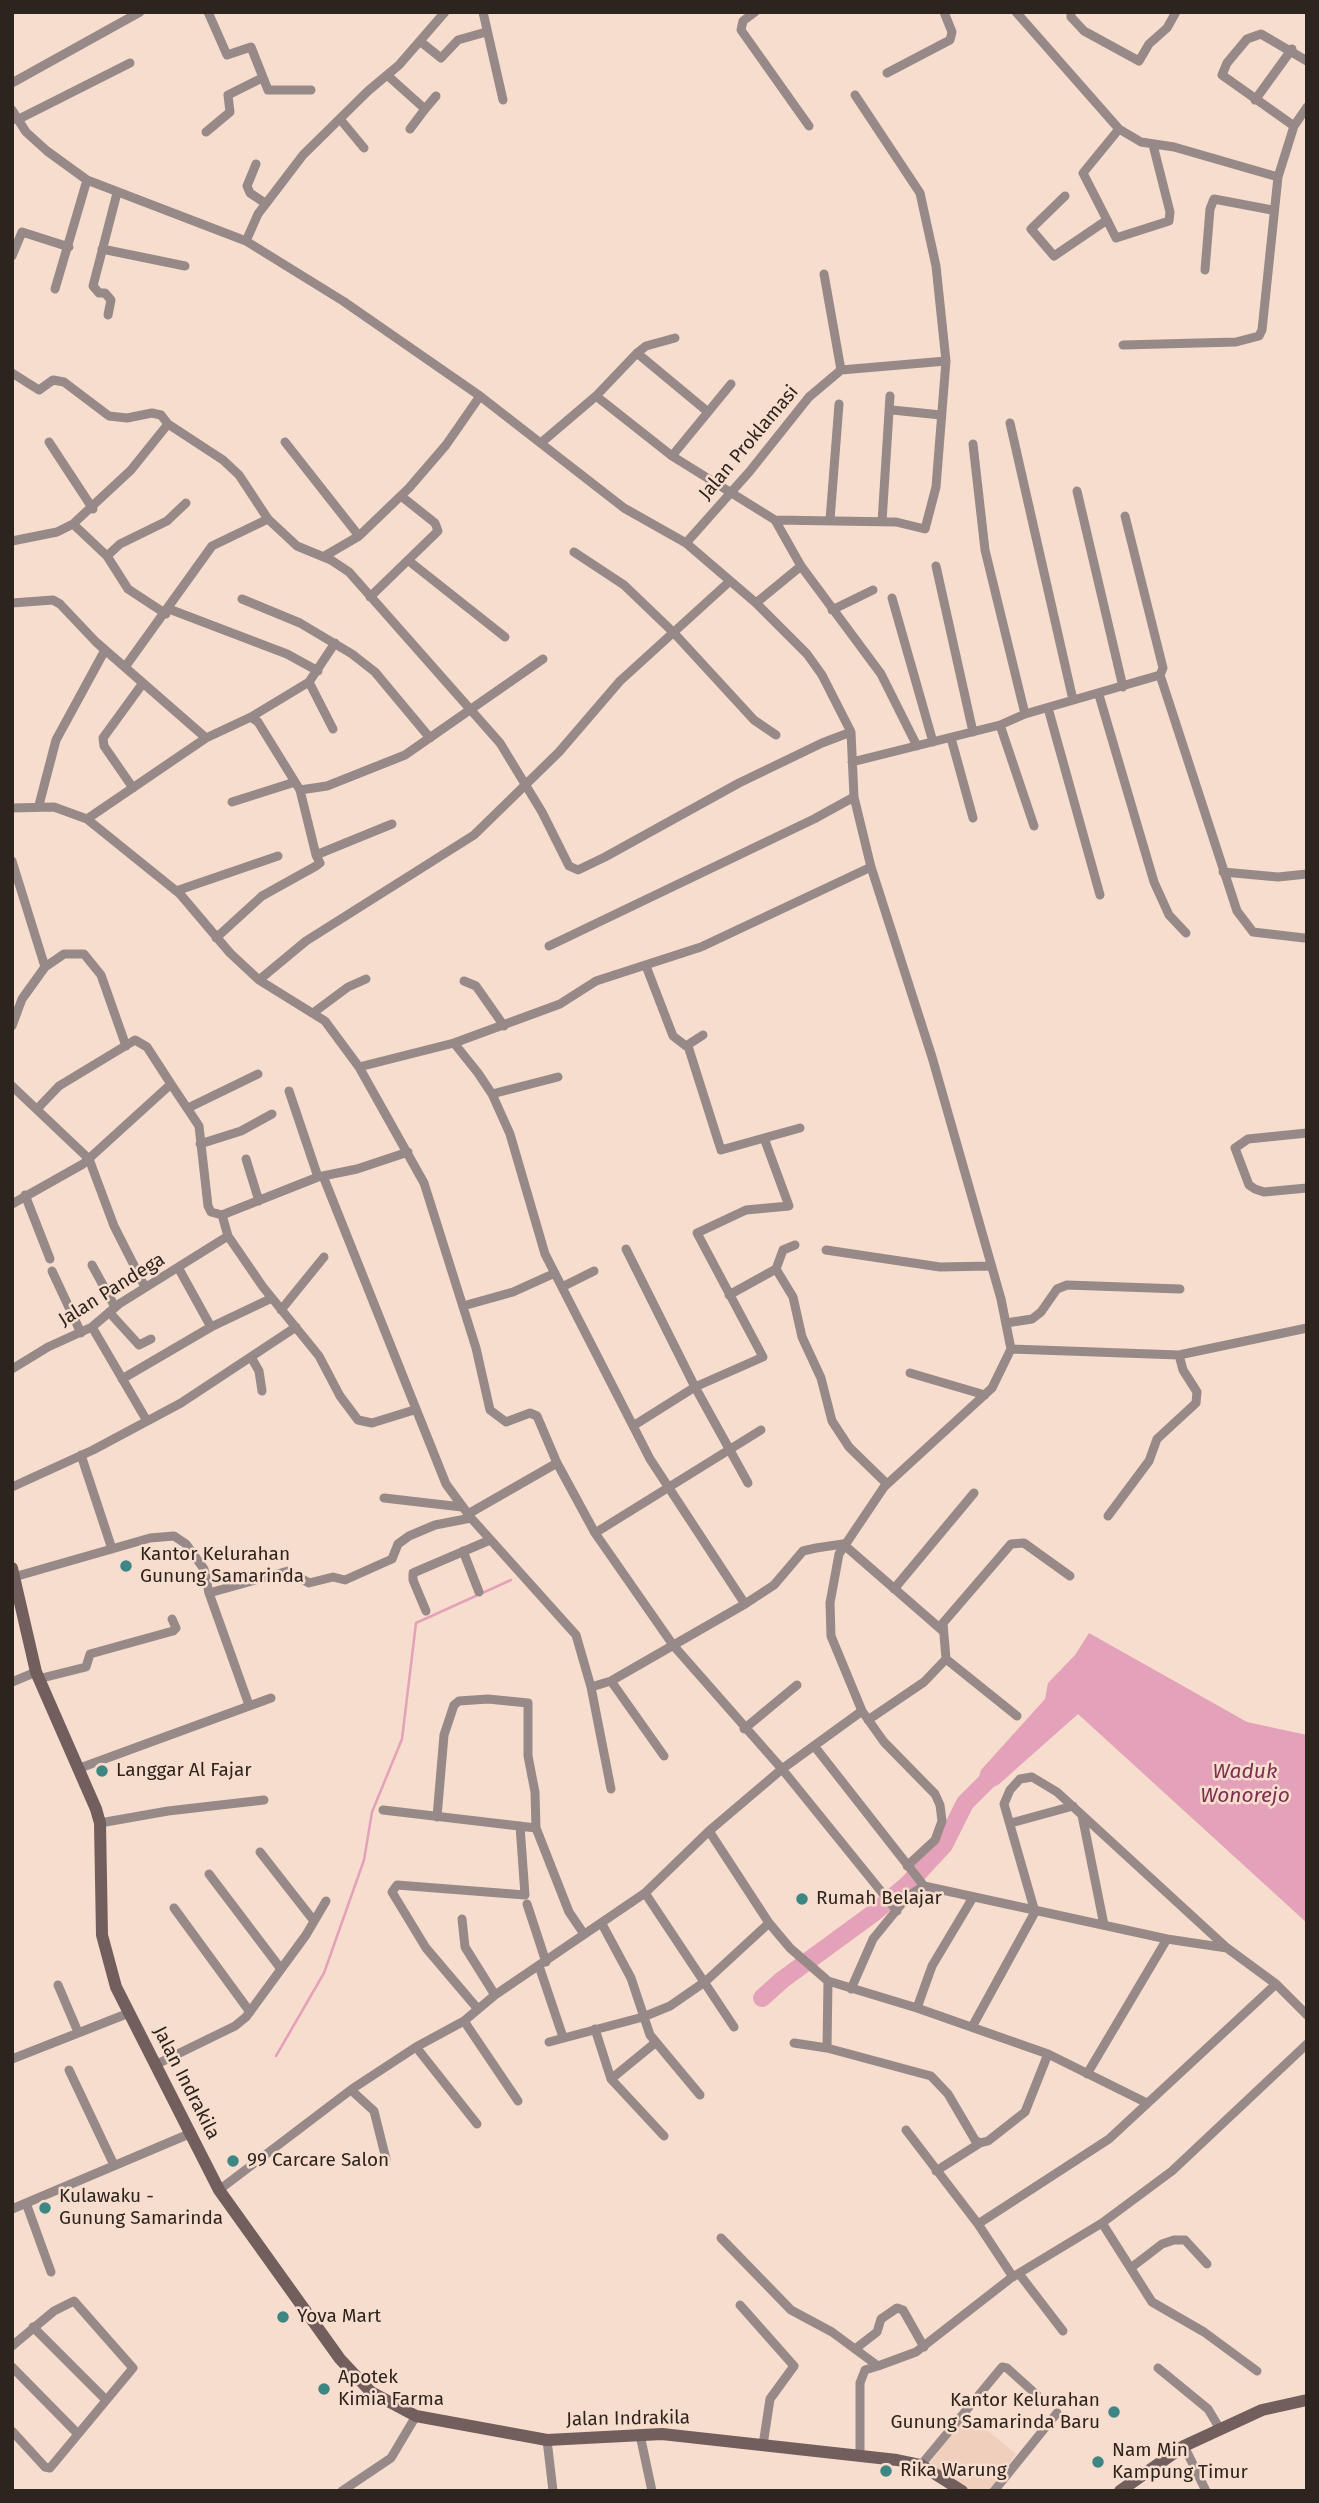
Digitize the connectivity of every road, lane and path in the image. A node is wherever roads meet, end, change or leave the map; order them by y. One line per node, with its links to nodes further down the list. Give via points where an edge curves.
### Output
1 (140, 12): 18 (street)
2 (208, 12): 17 (street, via 227,54 251,47)
3 (445, 12): 11 (street)
4 (483, 12): 10 (street)
5 (755, 12): 29 (street, via 743,21 741,30)
6 (944, 12): 15 (street, via 952,32 950,40)
7 (1016, 12): 32 (street)
8 (1070, 12): 9 (street, via 1084,31 1139,61)
9 (1176, 12)
10 (486, 32): 11 (street, via 458,40 441,58); 22 (street)
11 (421, 42): 16 (street)
12 (1292, 49): 13 (street); 23 (street); 23 (street, via 1269,36 1255,35 1227,62 1224,80)
13 (1307, 61)
14 (130, 63): 28 (street)
15 (887, 73)
16 (387, 75): 26 (street); 27 (street)
17 (262, 78): 19 (street, via 271,91); 33 (street, via 228,95 230,112)
18 (12, 83)
19 (312, 90)
20 (855, 95): 56 (street, via 920,193 936,266)
21 (436, 96): 26 (street)
22 (503, 100)
23 (1255, 100): 30 (street)
24 (1307, 107): 30 (street)
25 (12, 110): 28 (street)
26 (425, 110): 31 (street)
27 (340, 119): 35 (street); 41 (street, via 303,155)
28 (17, 120): 38 (street, via 47,151)
29 (808, 126)
30 (1294, 126): 37 (street)
31 (410, 129)
32 (1119, 129): 34 (street); 43 (street, via 1083,173)
33 (206, 132)
34 (1153, 145): 37 (street); 43 (street, via 1169,222 1116,238)
35 (364, 148)
36 (256, 163): 41 (street, via 247,186)
37 (1278, 177): 42 (street)
38 (87, 180): 39 (street); 45 (street)
39 (117, 193): 44 (street); 46 (street)
40 (1065, 196): 43 (street, via 1031,229 1050,254 1057,256)
41 (265, 204): 44 (street)
42 (1272, 210): 49 (street, via 1214,199); 54 (street, via 1259,336 1236,342)
43 (1107, 220)
44 (246, 241): 60 (street, via 343,301)
45 (69, 247): 47 (street, via 22,232); 51 (street)
46 (102, 249): 48 (street); 52 (street, via 93,286 111,300)
47 (12, 256)
48 (185, 266)
49 (1205, 270)
50 (824, 274): 57 (street)
51 (55, 289)
52 (108, 315)
53 (675, 338): 55 (street)
54 (1123, 345)
55 (637, 353): 62 (street); 65 (street)
56 (946, 361): 57 (street); 66 (street)
57 (841, 370): 75 (street, Jalan Proklamasi, via 809,397)
58 (12, 373): 68 (street, via 39,390 53,380 64,382 105,415 128,418 152,413 165,417)
59 (731, 384): 65 (street)
60 (480, 396): 71 (street); 76 (street, via 446,445)
61 (890, 396): 64 (street)
62 (596, 397): 71 (street); 73 (street)
63 (839, 404): 82 (street)
64 (892, 410): 66 (street); 83 (street)
65 (708, 412): 73 (street)
66 (941, 415): 83 (street, via 936,487 925,529)
67 (1010, 423): 115 (street)
68 (168, 424): 78 (street); 80 (street, via 239,475)
69 (49, 442): 78 (street)
70 (285, 442): 85 (street)
71 (542, 442): 87 (street, via 624,508)
72 (973, 444): 118 (street, via 985,550)
73 (672, 456): 75 (street)
74 (1077, 491): 113 (street)
75 (730, 494): 81 (street); 87 (street, Jalan Proklamasi)
76 (401, 496): 85 (street); 91 (street, via 439,528)
77 (186, 503): 89 (street, via 167,522 120,544)
78 (93, 509): 84 (street)
79 (1125, 516): 110 (street, via 1163,668)
80 (268, 519): 90 (street, via 303,551); 102 (street, via 212,546)
81 (775, 520): 82 (street); 92 (street)
82 (830, 520): 83 (street)
83 (882, 522)
84 (73, 524): 86 (street); 89 (street)
85 (359, 536): 90 (street)
86 (12, 541)
87 (686, 543): 94 (street)
88 (574, 552): 103 (street, via 624,585)
89 (107, 556): 102 (street, via 128,589)
90 (323, 557): 96 (street, via 344,568)
91 (409, 561): 96 (street); 104 (street)
92 (801, 566): 100 (street); 101 (street)
93 (936, 566): 123 (street)
94 (730, 581): 100 (street); 103 (street)
95 (873, 590): 101 (street)
96 (370, 597): 117 (street)
97 (892, 598): 128 (street)
98 (242, 599): 105 (street, via 300,622)
99 (12, 603): 106 (street, via 56,601)
100 (755, 603): 122 (street, via 807,654)
101 (832, 610): 129 (street, via 881,674)
102 (167, 612): 108 (street); 109 (street, via 287,654)
103 (674, 633): 124 (street, via 754,720); 133 (street, via 620,681)
104 (505, 637)
105 (335, 643): 109 (street); 126 (street, via 375,672)
106 (105, 650): 108 (street); 136 (street, via 56,740)
107 (543, 659): 117 (street)
108 (125, 667): 112 (street)
109 (318, 671): 111 (street)
110 (1160, 675): 113 (street); 146 (street)
111 (309, 682): 119 (street); 121 (street)
112 (143, 683): 125 (street); 132 (street, via 103,738)
113 (1123, 687): 114 (street)
114 (1099, 695): 115 (street); 150 (street, via 1154,883 1169,915)
115 (1073, 701): 116 (street)
116 (1048, 708): 118 (street); 149 (street)
117 (470, 712): 126 (street); 133 (street, via 500,743)
118 (1025, 714): 120 (street)
119 (251, 717): 125 (street); 131 (street)
120 (1000, 725): 123 (street); 141 (street)
121 (333, 729)
122 (851, 732): 130 (street); 133 (street, via 739,783 578,870 569,866)
123 (973, 732): 127 (street)
124 (776, 735)
125 (206, 738): 132 (street)
126 (430, 738): 131 (street, via 362,774 327,786)
127 (951, 738): 128 (street); 138 (street)
128 (933, 742): 129 (street)
129 (917, 746): 130 (street)
130 (852, 762): 134 (street)
131 (297, 786): 135 (street); 142 (street)
132 (133, 788): 139 (street)
133 (525, 788): 157 (street, via 474,835 306,941)
134 (854, 797): 145 (street); 153 (street)
135 (232, 802)
136 (39, 805): 137 (street); 139 (street)
137 (12, 807)
138 (973, 818)
139 (87, 819): 148 (street)
140 (392, 824): 142 (street)
141 (1034, 826)
142 (316, 855): 151 (street, via 320,863 262,896)
143 (278, 856): 148 (street)
144 (12, 862): 155 (street)
145 (871, 867): 154 (street, via 701,947); 196 (street, via 932,1057)
146 (1223, 872): 147 (street, via 1278,877); 152 (street, via 1237,911 1253,932)
147 (1307, 874)
148 (176, 891): 151 (street)
149 (1100, 895)
150 (1186, 933)
151 (216, 938): 157 (street)
152 (1304, 938)
153 (549, 946)
154 (646, 965): 161 (street, via 596,981 560,1003); 165 (street, via 673,1036)
155 (45, 967): 160 (street, via 22,999); 164 (street, via 73,952 92,960)
156 (366, 979): 159 (street)
157 (259, 980): 159 (street)
158 (464, 981): 161 (street, via 476,986)
159 (313, 1013): 166 (street, via 326,1021)
160 (12, 1026)
161 (504, 1026): 163 (street)
162 (703, 1035): 165 (street)
163 (454, 1043): 166 (street); 172 (street)
164 (126, 1046): 169 (street, via 135,1040 143,1043); 173 (street, via 60,1086)
165 (688, 1046): 178 (street, via 721,1150)
166 (359, 1067): 180 (street)
167 (258, 1074): 174 (street)
168 (558, 1077): 172 (street)
169 (171, 1084): 174 (street); 181 (street)
170 (12, 1086): 173 (street)
171 (289, 1091): 183 (street)
172 (492, 1094): 201 (street, via 510,1134 545,1254)
173 (38, 1108): 181 (street)
174 (188, 1108): 179 (street, via 199,1126)
175 (272, 1114): 179 (street, via 241,1131)
176 (800, 1128): 178 (street)
177 (1307, 1133): 184 (street, via 1248,1139 1236,1148 1249,1185 1255,1189)
178 (764, 1138): 205 (street, via 789,1206 746,1210 697,1233)
179 (200, 1144): 188 (street, via 208,1206)
180 (408, 1152): 183 (street); 207 (street, via 424,1184)
181 (89, 1159): 185 (street); 202 (street, via 114,1226)
182 (246, 1159): 186 (street)
183 (321, 1177): 186 (street); 226 (street)
184 (1307, 1188)
185 (24, 1195): 187 (street); 194 (street)
186 (259, 1201): 188 (street)
187 (12, 1203)
188 (222, 1215): 189 (street)
189 (228, 1236): 197 (street, Jalan Pandega); 206 (street)
190 (795, 1244): 198 (street, via 783,1250)
191 (626, 1249): 223 (street)
192 (826, 1250): 196 (street, via 940,1267)
193 (324, 1257): 209 (street)
194 (50, 1259)
195 (92, 1265): 208 (street)
196 (991, 1266): 210 (street)
197 (179, 1269): 202 (street, Jalan Pandega); 212 (street)
198 (776, 1269): 205 (street); 234 (street, via 793,1297 832,1421 849,1447)
199 (51, 1271): 215 (street)
200 (594, 1271): 203 (street)
201 (555, 1273): 203 (street); 207 (street)
202 (145, 1287): 208 (street, Jalan Pandega)
203 (562, 1287): 228 (street)
204 (1180, 1289): 210 (street, via 1066,1285 1032,1319)
205 (729, 1295): 223 (street, via 763,1357)
206 (272, 1298): 209 (street); 212 (street)
207 (463, 1307): 232 (street, via 490,1410 506,1422 530,1413 537,1416)
208 (112, 1310): 211 (street, Jalan Pandega); 216 (street, via 139,1345)
209 (281, 1310): 213 (street)
210 (1006, 1323): 217 (street)
211 (92, 1327): 215 (street, Jalan Pandega); 222 (street)
212 (211, 1327): 222 (street)
213 (296, 1327): 219 (street); 226 (street, via 358,1420 372,1423)
214 (1307, 1328): 218 (street)
215 (81, 1333): 220 (street, Jalan Pandega)
216 (151, 1339)
217 (1011, 1349): 218 (street); 225 (street)
218 (1179, 1355): 240 (street, via 1197,1392 1196,1403 1157,1439 1149,1461)
219 (251, 1357): 224 (street); 227 (street)
220 (12, 1369)
221 (910, 1373): 225 (street)
222 (122, 1379): 227 (street)
223 (695, 1387): 228 (street); 230 (street)
224 (262, 1391)
225 (985, 1395): 234 (street)
226 (414, 1410): 239 (street, via 446,1485)
227 (147, 1421): 231 (street)
228 (633, 1426): 236 (street)
229 (761, 1430): 230 (street)
230 (728, 1449): 233 (street); 236 (street)
231 (80, 1455): 235 (street); 244 (street)
232 (557, 1463): 239 (street); 241 (street)
233 (747, 1483)
234 (887, 1484): 243 (street)
235 (12, 1486)
236 (669, 1489): 241 (street); 251 (street)
237 (974, 1493): 248 (street)
238 (384, 1498): 239 (street)
239 (467, 1513): 242 (street); 250 (street, via 409,1536 398,1544 392,1559 345,1580 333,1577 309,1583 288,1571)
240 (1108, 1516)
241 (595, 1533): 255 (street)
242 (491, 1540): 245 (street); 261 (street, via 576,1635)
243 (843, 1545): 248 (street); 251 (street, via 803,1551 774,1585); 264 (street, via 830,1603 831,1636)
244 (112, 1549): 246 (street); 250 (street, via 174,1535 204,1569)
245 (463, 1551): 249 (street); 252 (street, via 413,1573)
246 (13, 1573): 257 (street, Jalan Indrakila)
247 (1070, 1576): 254 (street, via 1024,1543 1011,1545 945,1621)
248 (894, 1588): 254 (street)
249 (479, 1592)
250 (209, 1593): 263 (street)
251 (745, 1604): 255 (street)
252 (426, 1611)
253 (172, 1619): 257 (street, via 173,1631 90,1654 86,1667)
254 (943, 1631): 256 (street)
255 (673, 1645): 258 (street); 267 (street)
256 (946, 1659): 265 (street); 266 (street, via 924,1682)
257 (37, 1675): 259 (street); 270 (street, Jalan Indrakila)
258 (611, 1681): 261 (street); 269 (street)
259 (12, 1682)
260 (797, 1685): 267 (street)
261 (591, 1687): 272 (street)
262 (271, 1698): 263 (street)
263 (249, 1705): 270 (street)
264 (862, 1711): 266 (street); 268 (street)
265 (1017, 1716)
266 (868, 1720): 284 (street, via 940,1805 942,1821 935,1840)
267 (744, 1729): 271 (street)
268 (815, 1747): 271 (street); 284 (street)
269 (664, 1756)
270 (80, 1769): 278 (street, Jalan Indrakila)
271 (782, 1769): 282 (street); 292 (street)
272 (611, 1789)
273 (264, 1800): 278 (street)
274 (1073, 1806): 276 (street); 279 (street); 279 (street, via 1042,1780 1020,1779 1004,1804)
275 (383, 1810): 277 (street)
276 (1082, 1815): 298 (street); 301 (street)
277 (437, 1817): 280 (street); 281 (street, via 444,1735 454,1705 488,1699 528,1703)
278 (100, 1823): 313 (street, Jalan Indrakila, via 102,1936 109,1967)
279 (1011, 1824): 293 (street)
280 (520, 1826): 281 (street); 310 (street, via 525,1895 397,1885 391,1892 426,1948)
281 (536, 1828): 299 (street, via 569,1912)
282 (709, 1831): 287 (street); 296 (street)
283 (260, 1852): 295 (street)
284 (908, 1867): 286 (street)
285 (209, 1874): 303 (street)
286 (923, 1885): 288 (street); 292 (street)
287 (645, 1893): 297 (street); 304 (street)
288 (972, 1899): 293 (street); 311 (street, via 932,1966)
289 (326, 1900): 295 (street)
290 (527, 1904): 302 (street)
291 (174, 1908): 312 (street)
292 (896, 1910): 308 (street, via 868,1947)
293 (1035, 1912): 298 (street); 318 (street)
294 (462, 1919): 309 (street, via 464,1947)
295 (314, 1921): 303 (street)
296 (769, 1923): 304 (street); 305 (street)
297 (601, 1924): 299 (street); 315 (street, via 631,1978)
298 (1104, 1925): 300 (street)
299 (584, 1934): 302 (street)
300 (1167, 1939): 301 (street); 332 (street)
301 (1227, 1948): 306 (street)
302 (542, 1964): 309 (street); 321 (street)
303 (281, 1969): 312 (street)
304 (706, 1981): 315 (street, via 670,2006); 317 (street)
305 (828, 1981): 308 (street); 327 (street)
306 (1276, 1984): 314 (street); 337 (street)
307 (58, 1985): 320 (street)
308 (851, 1989): 311 (street)
309 (495, 1995): 310 (street)
310 (477, 2008): 316 (street)
311 (918, 2008): 318 (street)
312 (250, 2012): 330 (street, via 235,2026)
313 (129, 2013): 320 (street); 330 (street, Jalan Indrakila)
314 (1307, 2015)
315 (643, 2017): 319 (street); 323 (street)
316 (464, 2021): 326 (street); 336 (street)
317 (734, 2027)
318 (972, 2027): 328 (street)
319 (595, 2029): 321 (street); 333 (street)
320 (78, 2032): 329 (street)
321 (563, 2037): 322 (street)
322 (549, 2042)
323 (655, 2043): 333 (street); 335 (street)
324 (794, 2043): 327 (street)
325 (1307, 2044): 349 (street, via 1172,2171)
326 (416, 2047): 334 (street); 338 (street)
327 (827, 2048): 342 (street, via 932,2076)
328 (1048, 2054): 332 (street); 342 (street, via 1025,2112)
329 (12, 2059)
330 (155, 2065): 340 (street, Jalan Indrakila)
331 (69, 2070): 344 (street)
332 (1087, 2074): 337 (street)
333 (611, 2079): 341 (street)
334 (351, 2090): 343 (street, via 374,2111); 346 (street)
335 (700, 2095)
336 (519, 2101)
337 (1147, 2103): 350 (street, via 1109,2139)
338 (477, 2124)
339 (906, 2130): 345 (street)
340 (189, 2134): 344 (street); 346 (street, Jalan Indrakila)
341 (664, 2136)
342 (980, 2143): 345 (street)
343 (386, 2159)
344 (114, 2165): 347 (street)
345 (936, 2171): 350 (street)
346 (219, 2189): 370 (street, Jalan Indrakila, via 340,2359 371,2392)
347 (26, 2203): 348 (street); 354 (street)
348 (13, 2207)
349 (1102, 2223): 353 (street); 355 (street)
350 (978, 2224): 355 (street)
351 (721, 2238): 361 (street, via 790,2310)
352 (1207, 2264): 353 (street, via 1185,2240 1174,2239)
353 (1132, 2267): 365 (street, via 1152,2302)
354 (51, 2272)
355 (1017, 2276): 358 (street); 360 (street)
356 (740, 2305): 376 (street, via 794,2366 770,2399)
357 (33, 2327): 359 (street); 367 (street); 367 (street, via 66,2304 77,2302 132,2364 132,2372)
358 (1063, 2331)
359 (12, 2346)
360 (924, 2347): 361 (street, via 903,2310 897,2308); 362 (street)
361 (855, 2349): 362 (street)
362 (878, 2366): 378 (street, via 865,2370 860,2383)
363 (12, 2367): 373 (street)
364 (1158, 2368): 371 (street, via 1208,2409)
365 (1257, 2371)
366 (1038, 2396): 379 (street, via 1007,2368 999,2368)
367 (105, 2399): 373 (street)
368 (1307, 2400): 371 (street, via 1262,2410)
369 (1057, 2413): 384 (street)
370 (416, 2416): 375 (street, Jalan Indrakila); 380 (street, via 391,2458)
371 (1220, 2429): 377 (street)
372 (12, 2431): 373 (street, via 48,2469)
373 (77, 2433)
374 (640, 2435): 375 (street, Jalan Indrakila); 376 (street, Jalan Indrakila, via 708,2437); 382 (street)
375 (547, 2440): 381 (street)
376 (763, 2445): 378 (street, Jalan Indrakila)
377 (1184, 2446): 385 (street); 386 (street)
378 (860, 2456): 379 (street, Jalan Indrakila)
379 (921, 2465): 383 (street, Jalan Indrakila)
380 (342, 2491)
381 (553, 2491)
382 (652, 2491)
383 (962, 2491)
384 (994, 2491)
385 (1120, 2491)
386 (1206, 2491)

